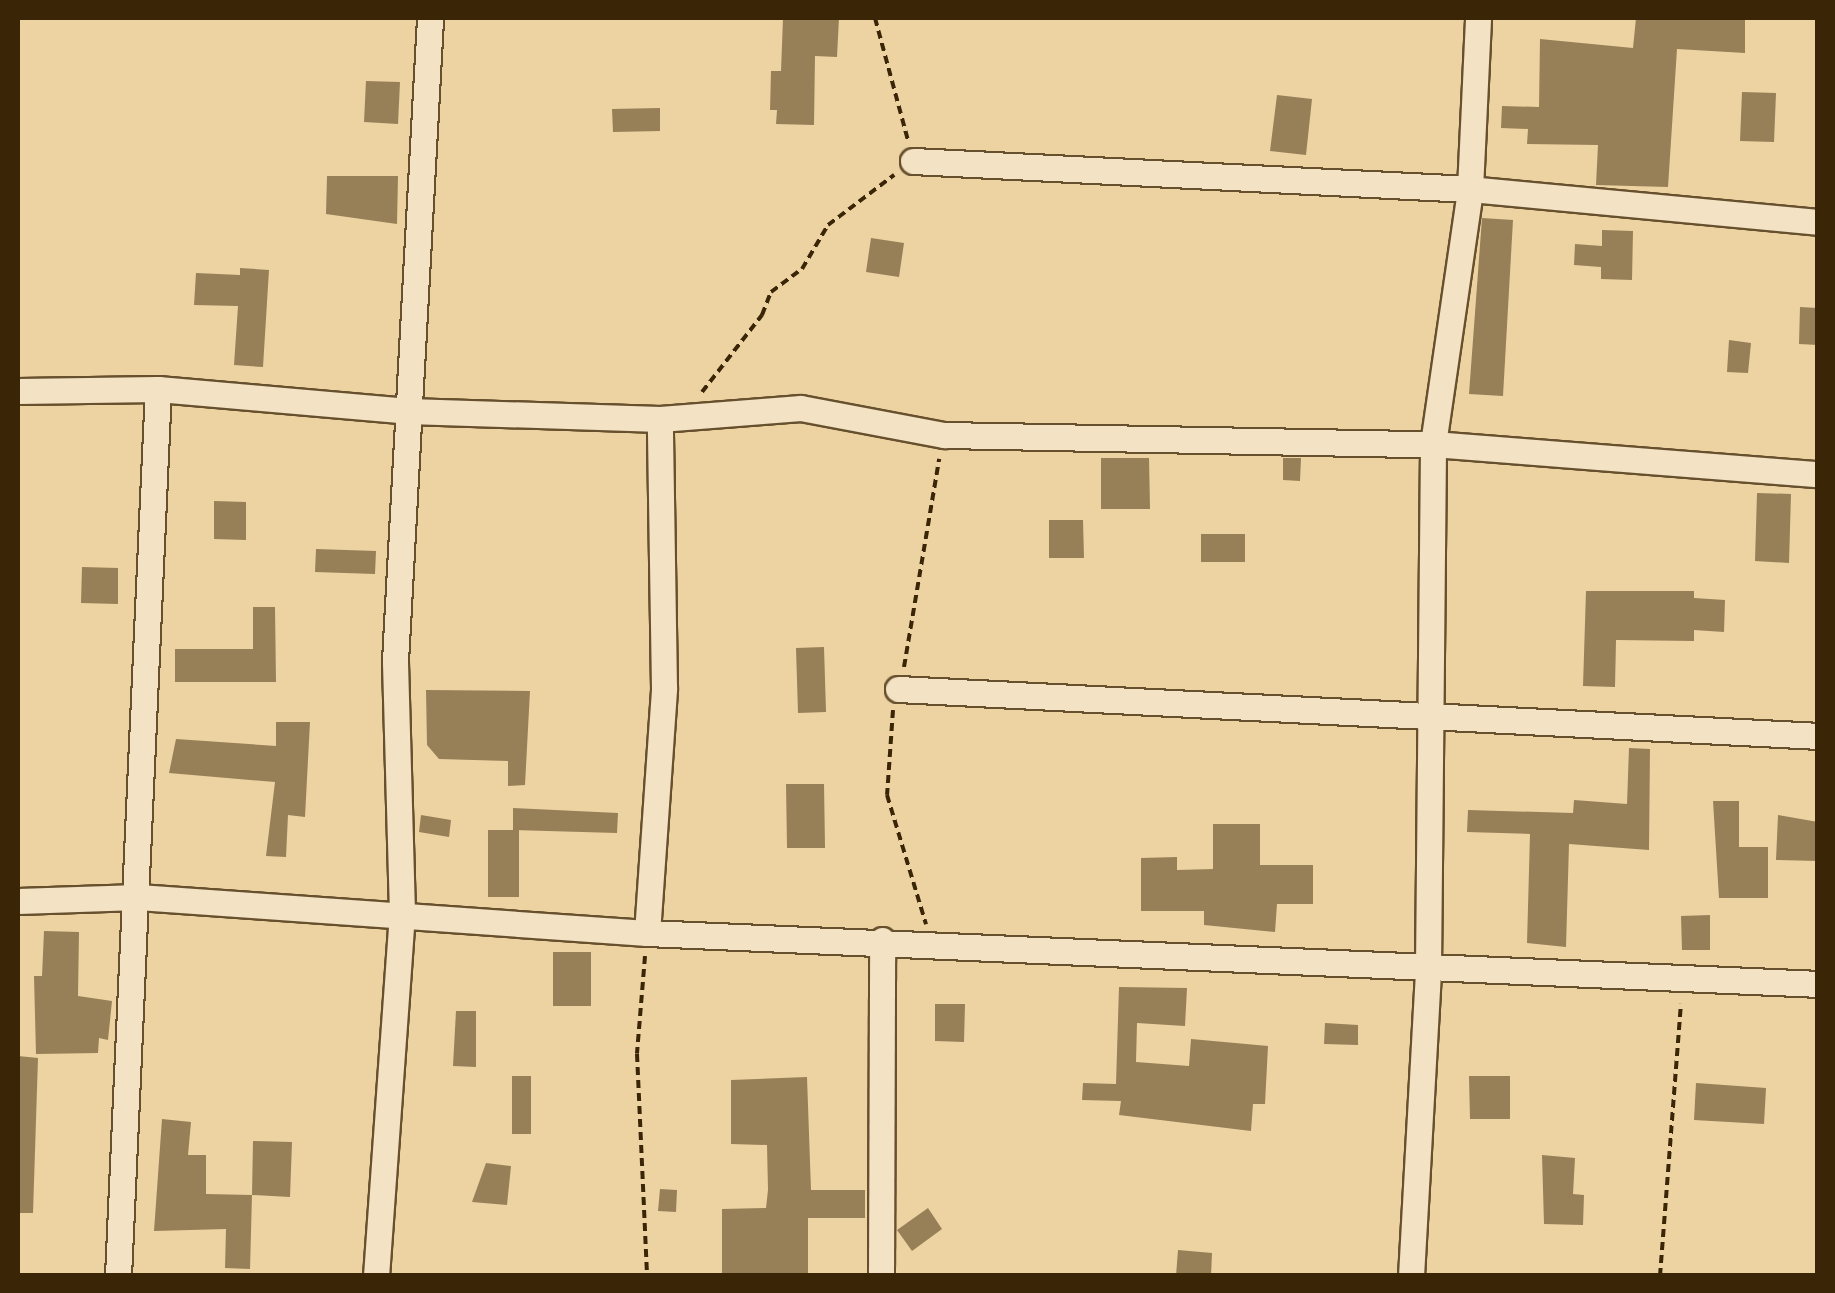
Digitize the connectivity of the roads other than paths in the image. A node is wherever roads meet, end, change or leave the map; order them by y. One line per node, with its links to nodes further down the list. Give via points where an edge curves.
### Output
1 (430, 18): 8 (street)
2 (1478, 18): 4 (street)
3 (913, 160): 4 (street)
4 (1470, 189): 5 (street); 10 (street)
5 (1818, 222)
6 (158, 388): 7 (street); 8 (street); 15 (street)
7 (18, 391)
8 (408, 411): 9 (street); 17 (street, via 394,660)
9 (660, 419): 10 (street, via 802,408 944,435); 18 (street, via 664,688)
10 (1433, 444): 11 (street); 13 (street)
11 (1818, 474)
12 (898, 689): 13 (street)
13 (1430, 720): 14 (street); 20 (street)
14 (1818, 736)
15 (138, 897): 16 (street); 17 (street); 22 (street)
16 (18, 900)
17 (402, 913): 18 (street); 23 (street)
18 (646, 933): 19 (street)
19 (882, 940): 20 (street); 24 (street)
20 (1428, 969): 21 (street); 25 (street)
21 (1818, 984)
22 (118, 1276)
23 (376, 1276)
24 (880, 1276)
25 (1410, 1276)

